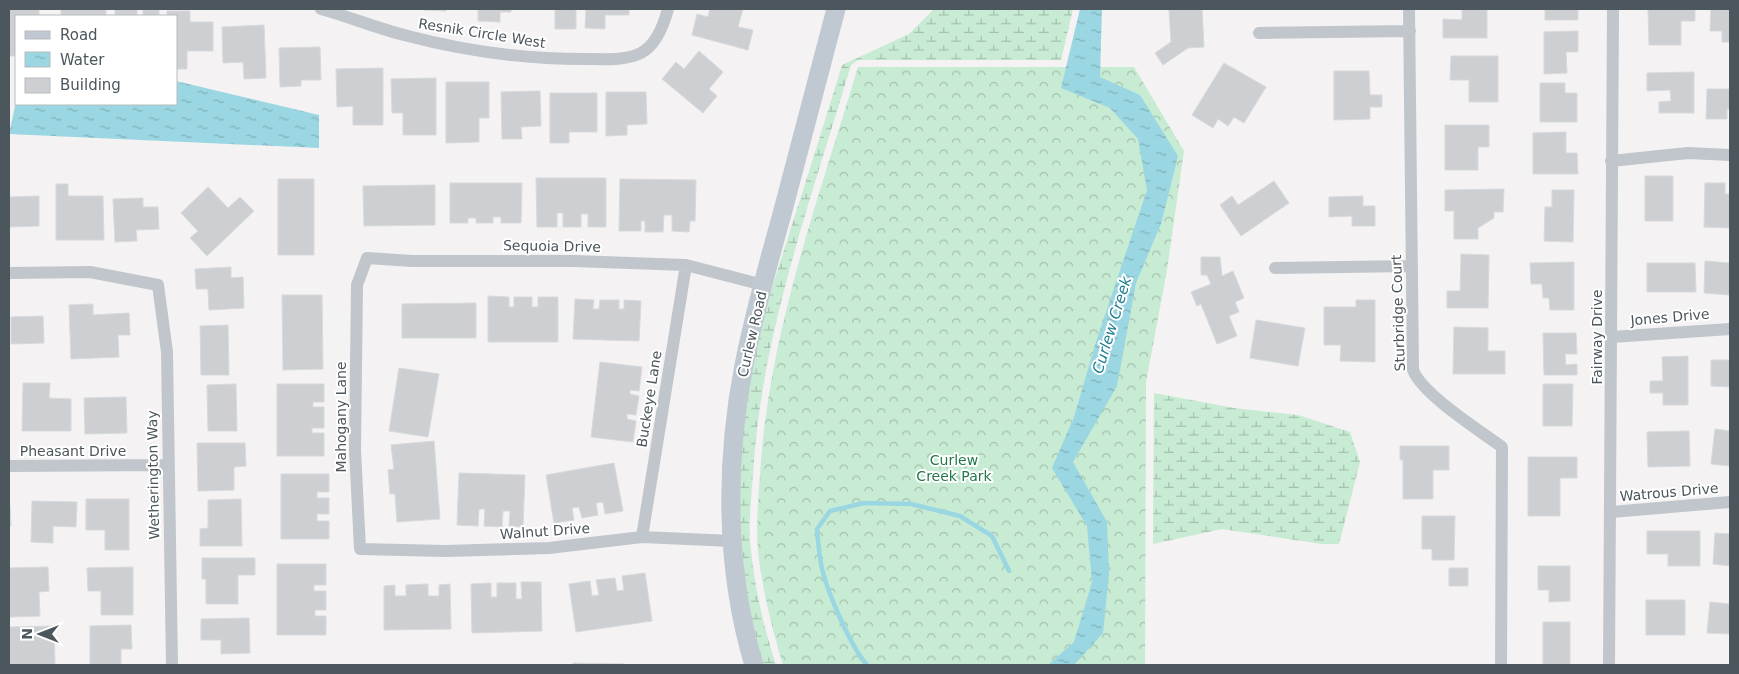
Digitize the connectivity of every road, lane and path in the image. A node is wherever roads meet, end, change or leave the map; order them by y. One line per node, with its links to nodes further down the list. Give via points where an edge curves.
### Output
1 (321, 9): 2 (street, Resnik Circle West, via 407,36 462,48 549,59 613,59 642,53 657,36)
2 (668, 9)
3 (836, 9): 15 (main road, Curlew Road)
4 (1409, 9): 6 (street, Sturbridge Court)
5 (1613, 9): 9 (street, Fairway Drive)
6 (1410, 31): 7 (street); 11 (street, Sturbridge Court)
7 (1259, 33)
8 (1730, 154): 9 (street, via 1688,153)
9 (1611, 161): 17 (street, Fairway Drive)
10 (686, 265): 14 (street, Sequoia Drive, via 367,258); 15 (street, Sequoia Drive); 22 (street, Buckeye Lane)
11 (1411, 266): 12 (street); 27 (street, Sturbridge Court, via 1415,377 1429,392 1502,447)
12 (1275, 268)
13 (9, 273): 18 (street, Wetherington Way, via 90,272 158,285 167,352)
14 (357, 285): 24 (street, Mahogany Lane, via 355,450)
15 (763, 285): 23 (main road, Curlew Road, via 736,411 732,455)
16 (1730, 329): 17 (street, Jones Drive)
17 (1612, 337): 21 (street, Fairway Drive)
18 (168, 465): 19 (street, Pheasant Drive); 25 (street, Wetherington Way)
19 (9, 466)
20 (1730, 502): 21 (street, Watrous Drive)
21 (1611, 512): 28 (street, Fairway Drive)
22 (642, 537): 23 (street, Walnut Drive); 24 (street, Walnut Drive, via 549,548)
23 (732, 540): 26 (main road, Curlew Road, via 743,618)
24 (360, 549)
25 (172, 665)
26 (754, 665)
27 (1501, 665)
28 (1609, 665)

